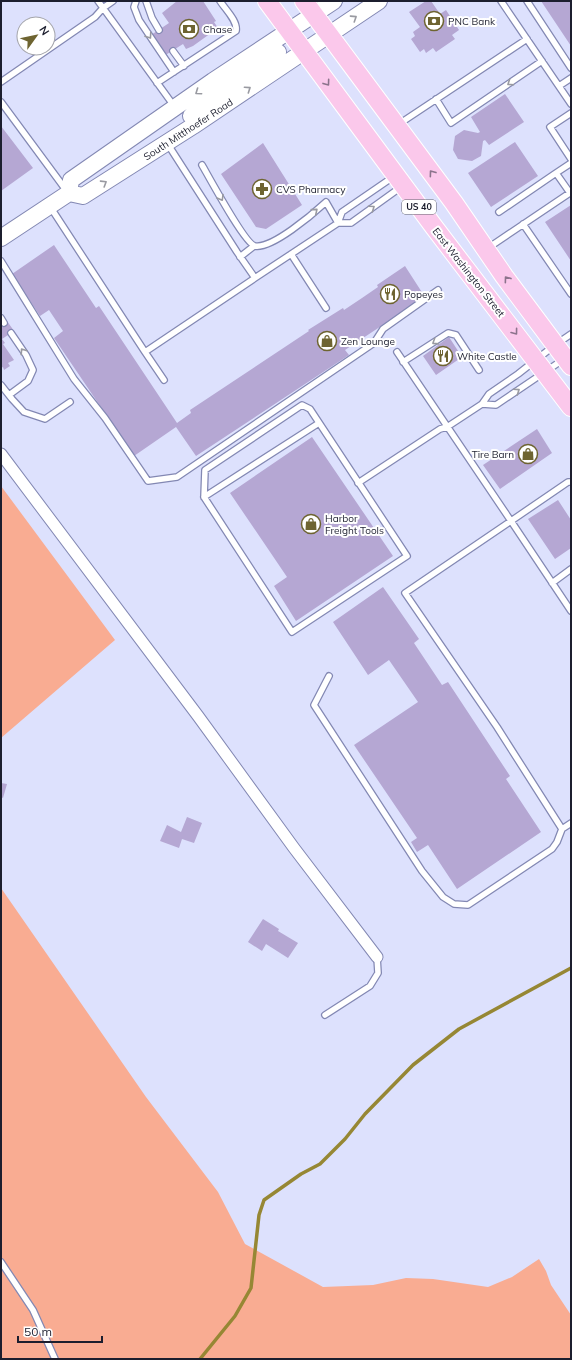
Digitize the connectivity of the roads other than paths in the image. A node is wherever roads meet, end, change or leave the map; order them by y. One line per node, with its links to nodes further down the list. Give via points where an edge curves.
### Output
1 (98, 1): 11 (lane)
2 (113, 1): 11 (lane)
3 (136, 1): 20 (lane, one-way to 20, via 134,7 139,20)
4 (146, 1): 13 (lane)
5 (220, 1): 18 (lane, via 237,27 236,31)
6 (267, 1): 12 (main road, East Washington Street / US 40)
7 (334, 1): 12 (main road)
8 (379, 1): 14 (main road, one-way to 8)
9 (501, 1): 15 (lane)
10 (527, 1): 19 (lane)
11 (103, 8): 22 (lane, via 95,17); 23 (lane)
12 (301, 23): 14 (main road, East Washington Street / US 40); 14 (main road); 28 (main road, one-way to 28); 31 (main road, one-way to 12, via 187,119); 36 (main road, East Washington Street / US 40, one-way to 36)
13 (159, 30)
14 (329, 34): 30 (main road, East Washington Street / US 40)
15 (527, 39): 17 (lane); 25 (lane)
16 (173, 51): 18 (lane)
17 (542, 61): 24 (lane); 25 (lane, one-way to 25, via 451,123)
18 (184, 66): 20 (lane)
19 (571, 68)
20 (174, 72): 23 (lane)
21 (571, 78): 24 (lane)
22 (1, 82)
23 (157, 83): 28 (lane)
24 (559, 86): 27 (lane)
25 (436, 100): 30 (lane)
26 (1, 102): 38 (lane)
27 (571, 104)
28 (175, 108): 38 (main road, via 71,180)
29 (571, 113): 32 (lane, via 550,127)
30 (396, 126): 45 (main road, East Washington Street / US 40, one-way to 30)
31 (173, 138): 38 (main road, South Mitthoefer Road, one-way to 31, via 83,196); 47 (lane)
32 (571, 159)
33 (571, 163): 35 (lane)
34 (202, 164): 44 (lane, one-way to 44, via 237,224)
35 (556, 173): 37 (lane); 40 (lane)
36 (399, 180): 41 (lane, via 342,212); 41 (lane, one-way to 36, via 351,223); 59 (main road, East Washington Street / US 40, one-way to 59)
37 (570, 192): 42 (lane)
38 (69, 193): 39 (main road)
39 (50, 206): 43 (main road); 55 (lane)
40 (499, 212)
41 (338, 223): 44 (lane, one-way to 41, via 270,243 300,224 326,202); 46 (lane)
42 (523, 224): 45 (lane); 51 (lane)
43 (1, 238)
44 (254, 246): 47 (lane)
45 (486, 249): 57 (main road, East Washington Street / US 40, one-way to 45)
46 (291, 254): 49 (lane); 52 (lane)
47 (240, 257): 49 (lane)
48 (1, 261): 50 (lane, via 74,379 148,482 177,477 374,343 383,329)
49 (255, 278): 55 (lane)
50 (438, 290)
51 (571, 294)
52 (326, 308)
53 (11, 333): 63 (lane, one-way to 53, via 28,381 33,370)
54 (571, 334): 57 (lane)
55 (145, 352): 61 (lane)
56 (397, 352): 58 (lane)
57 (566, 356): 59 (lane); 59 (lane)
58 (403, 362): 60 (lane, one-way to 58, via 456,335 448,333); 68 (lane)
59 (541, 366): 65 (lane, via 489,394); 65 (lane, one-way to 59, via 496,405); 66 (main road, East Washington Street / US 40)
60 (480, 370)
61 (164, 380)
62 (1, 385): 63 (lane)
63 (9, 395): 64 (lane, via 24,412 45,419)
64 (70, 402)
65 (482, 404): 68 (lane)
66 (571, 407)
67 (319, 422): 71 (lane); 72 (lane); 72 (lane, via 310,409 302,405 205,470)
68 (447, 427): 71 (lane, via 440,429); 73 (lane)
69 (1, 454): 80 (street)
70 (571, 482): 73 (lane)
71 (358, 483): 72 (lane, via 407,556 292,632)
72 (204, 497)
73 (511, 521): 75 (lane); 79 (lane, via 406,593)
74 (571, 569): 75 (lane)
75 (552, 583): 76 (lane)
76 (571, 611)
77 (329, 676): 79 (lane, via 314,705 422,871 442,897 454,904 468,905 552,849)
78 (571, 823): 79 (lane)
79 (562, 828)
80 (377, 957): 81 (lane, via 378,973 370,986)
81 (325, 1015)
82 (1, 1262): 83 (lane, via 33,1310)
83 (55, 1359)

